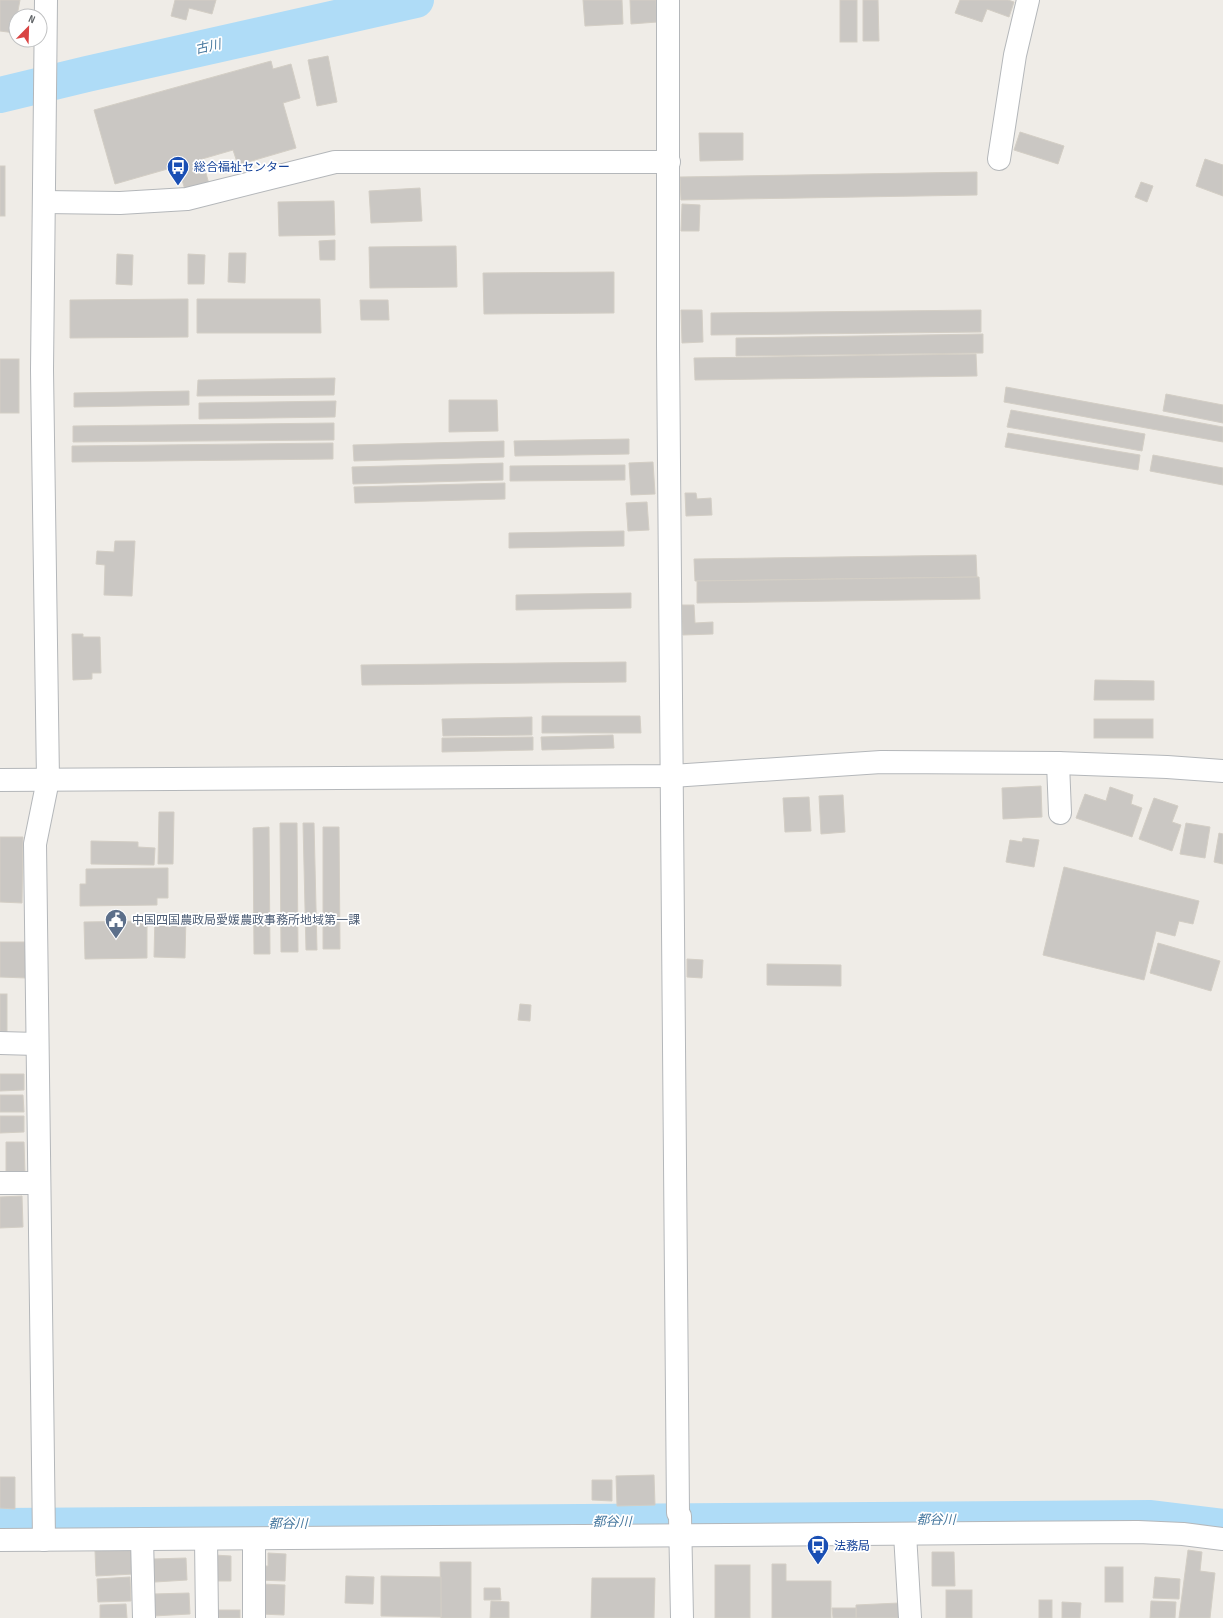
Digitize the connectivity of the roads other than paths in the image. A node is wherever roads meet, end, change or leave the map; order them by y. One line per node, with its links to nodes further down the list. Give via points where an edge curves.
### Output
1 (46, 0): 6 (street)
2 (668, 0): 5 (street)
3 (1028, 0): 4 (street, via 1015,55)
4 (999, 160)
5 (668, 162): 6 (street, via 335,162 187,199 120,203); 9 (street)
6 (44, 202): 11 (street, via 42,446)
7 (1058, 763): 8 (street); 9 (street, via 881,762); 12 (street)
8 (1223, 772)
9 (672, 776): 11 (street); 17 (street)
10 (0, 780): 11 (street)
11 (48, 780): 14 (street, via 35,844)
12 (1060, 813)
13 (0, 1044): 14 (street)
14 (37, 1044): 16 (street)
15 (0, 1183): 16 (street)
16 (39, 1183): 18 (street)
17 (680, 1526): 19 (street); 21 (street); 28 (street)
18 (43, 1530): 23 (street); 24 (street)
19 (905, 1534): 22 (street, via 1138,1532); 29 (street)
20 (206, 1539): 21 (street); 24 (street); 26 (street)
21 (254, 1539): 27 (street)
22 (1223, 1539)
23 (0, 1540)
24 (142, 1540): 25 (street)
25 (144, 1618)
26 (207, 1618)
27 (254, 1618)
28 (682, 1618)
29 (910, 1618)

